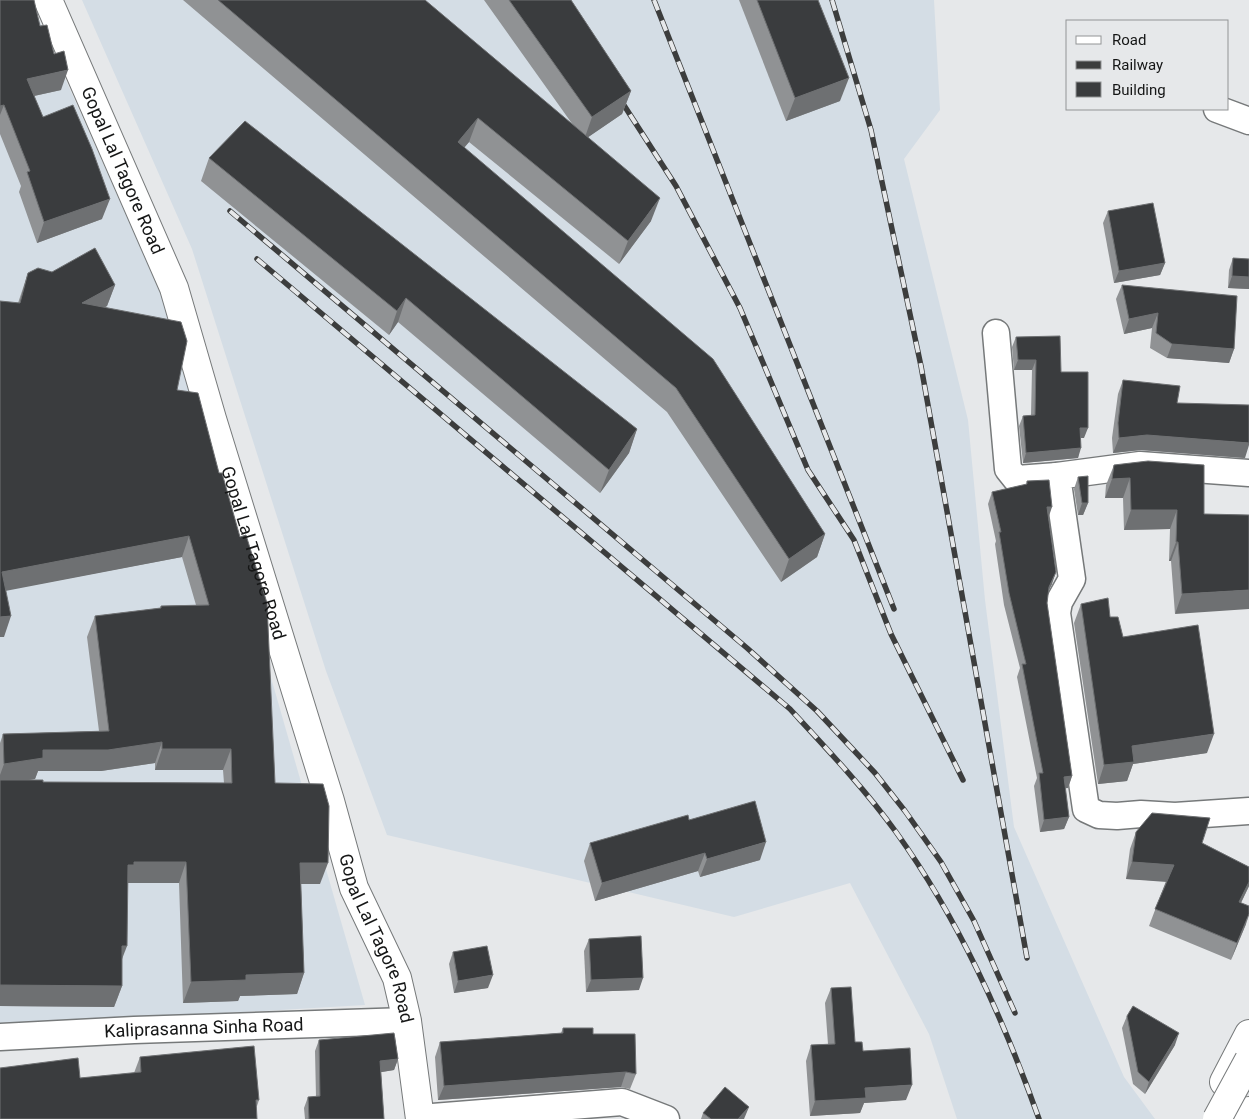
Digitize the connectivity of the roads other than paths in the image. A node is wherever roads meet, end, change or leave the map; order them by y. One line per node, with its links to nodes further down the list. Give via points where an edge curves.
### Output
1 (48, 0): 8 (street, Gopal Lal Tagore Road, via 174,288 354,888 397,978)
2 (1219, 110): 3 (street)
3 (1249, 120)
4 (996, 334): 6 (street, via 1008,469 1016,478)
5 (1249, 473): 6 (street, via 1140,465)
6 (1057, 476): 7 (street, via 1072,579 1059,602 1057,613 1086,809 1098,815 1117,816)
7 (1249, 811)
8 (407, 1021): 10 (street, Kaliprasanna Sinha Road); 13 (street, Gopal Lal Tagore Road)
9 (1249, 1034): 16 (street, via 1222,1086)
10 (0, 1037)
11 (1249, 1060): 15 (street, bridge)
12 (1249, 1111): 17 (street)
13 (420, 1118): 14 (street, via 622,1102)
14 (666, 1119)
15 (1216, 1119)
16 (1226, 1119)
17 (1244, 1119)

